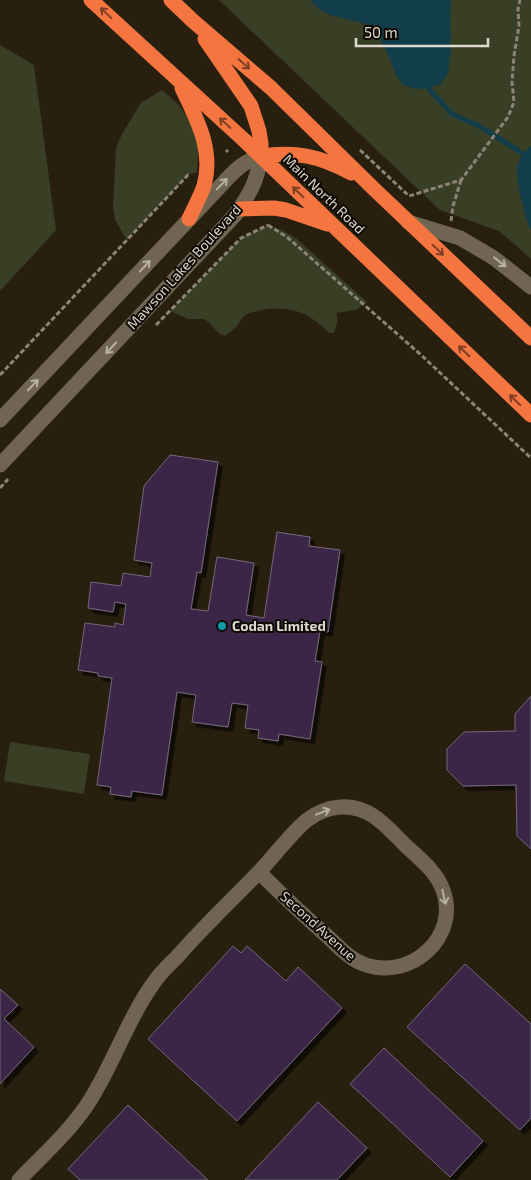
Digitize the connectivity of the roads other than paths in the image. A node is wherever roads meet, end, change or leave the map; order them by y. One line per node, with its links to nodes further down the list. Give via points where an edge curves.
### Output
1 (91, 0): 4 (highway, Main North Road, one-way to 1)
2 (171, 0): 3 (highway)
3 (193, 21): 5 (highway, via 251,106 259,131); 6 (highway, one-way to 6, via 271,88)
4 (178, 81): 5 (highway, Main North Road, one-way to 4); 8 (highway, via 198,120 206,149 203,188)
5 (261, 156): 6 (highway, via 286,154 317,158 332,162); 7 (street, Mawson Lakes Boulevard, via 256,179); 8 (street, Mawson Lakes Boulevard, one-way to 5, via 237,169); 10 (highway, Main North Road, one-way to 5)
6 (365, 180): 9 (highway)
7 (239, 209): 10 (highway, via 286,210); 15 (street, Mawson Lakes Boulevard, one-way to 15)
8 (189, 219): 14 (street, Mawson Lakes Boulevard, one-way to 8)
9 (408, 222): 11 (street, one-way to 11, via 460,238 494,258); 12 (highway, one-way to 12)
10 (333, 226): 13 (highway, Main North Road, one-way to 10)
11 (531, 287)
12 (531, 338)
13 (531, 415)
14 (0, 420)
15 (0, 465)
16 (259, 872): 16 (street, Second Avenue, one-way to 16, via 298,829 318,813 340,807 363,810 377,818 433,871 444,893 444,925 431,948 414,962 392,969 364,965 349,956); 17 (street, Second Avenue, via 156,980 133,1016 87,1106)
17 (19, 1180)

